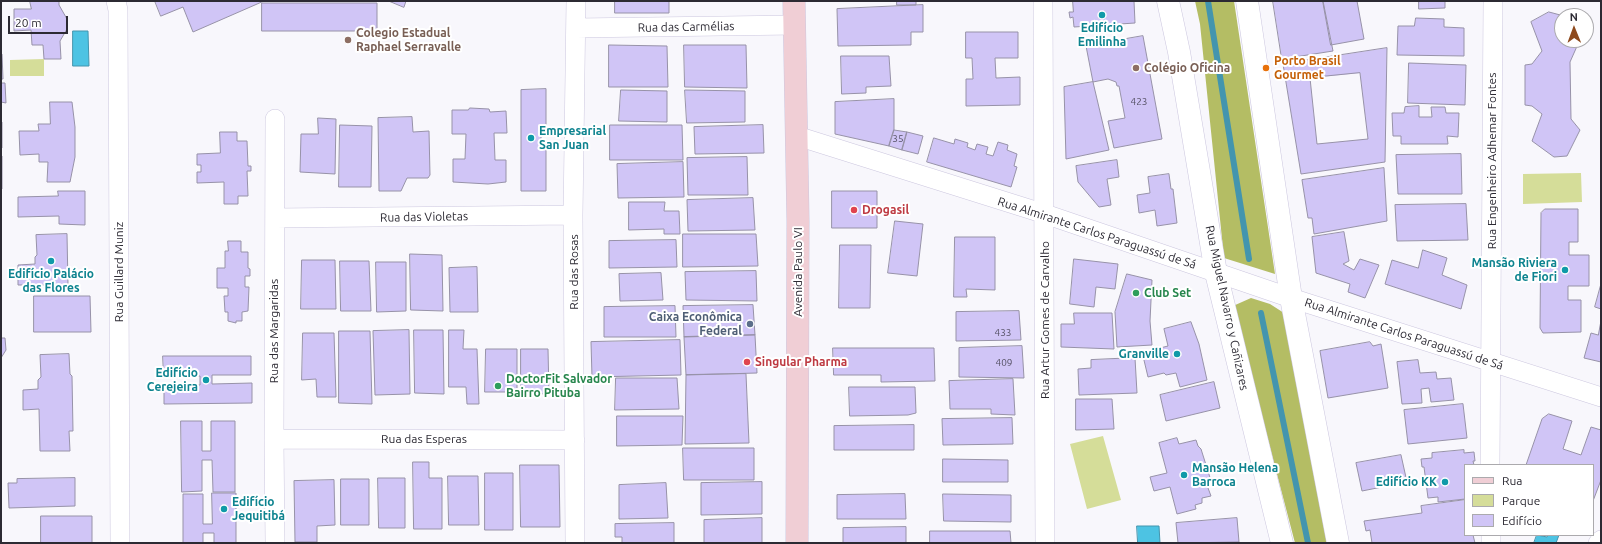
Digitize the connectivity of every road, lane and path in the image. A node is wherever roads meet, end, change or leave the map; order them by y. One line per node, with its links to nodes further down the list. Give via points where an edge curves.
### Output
1 (116, 1): 23 (street, Rua Guillard Muniz)
2 (576, 1): 9 (street, Rua das Rosas)
3 (794, 1): 8 (main road, Avenida Paulo VI)
4 (1043, 1): 12 (street, Rua Artur Gomes de Carvalho)
5 (1168, 1): 15 (street, Rua Miguel Navarro y Cañizares)
6 (1247, 1): 16 (street)
7 (1493, 1): 17 (street, Rua Engenheiro Adhemar Fontes)
8 (795, 25): 9 (street, Rua das Carmélias); 11 (main road, Avenida Paulo VI)
9 (576, 28): 13 (street, Rua das Rosas)
10 (275, 119): 14 (street, Rua das Margaridas)
11 (797, 136): 12 (street, Rua Almirante Carlos Paraguassú de Sá); 26 (main road, Avenida Paulo VI)
12 (1044, 214): 15 (street, Rua Almirante Carlos Paraguassú de Sá); 27 (street, Rua Artur Gomes de Carvalho)
13 (573, 215): 14 (street, Rua das Violetas); 20 (street, Rua das Rosas)
14 (274, 218): 19 (street, Rua das Margaridas)
15 (1216, 273): 16 (street, Rua Almirante Carlos Paraguassú de Sá); 28 (street, Rua Miguel Navarro y Cañizares)
16 (1290, 298): 17 (street, Rua Almirante Carlos Paraguassú de Sá); 29 (street)
17 (1490, 361): 18 (street, Rua Almirante Carlos Paraguassú de Sá); 21 (street, Rua Engenheiro Adhemar Fontes)
18 (1601, 397)
19 (274, 439): 20 (street, Rua das Esperas); 24 (street, Rua das Margaridas)
20 (575, 440): 25 (street, Rua das Rosas)
21 (1490, 464)
22 (1601, 540): 30 (street)
23 (120, 543)
24 (276, 543)
25 (575, 543)
26 (797, 543)
27 (1045, 543)
28 (1282, 543)
29 (1338, 543)
30 (1598, 543)

